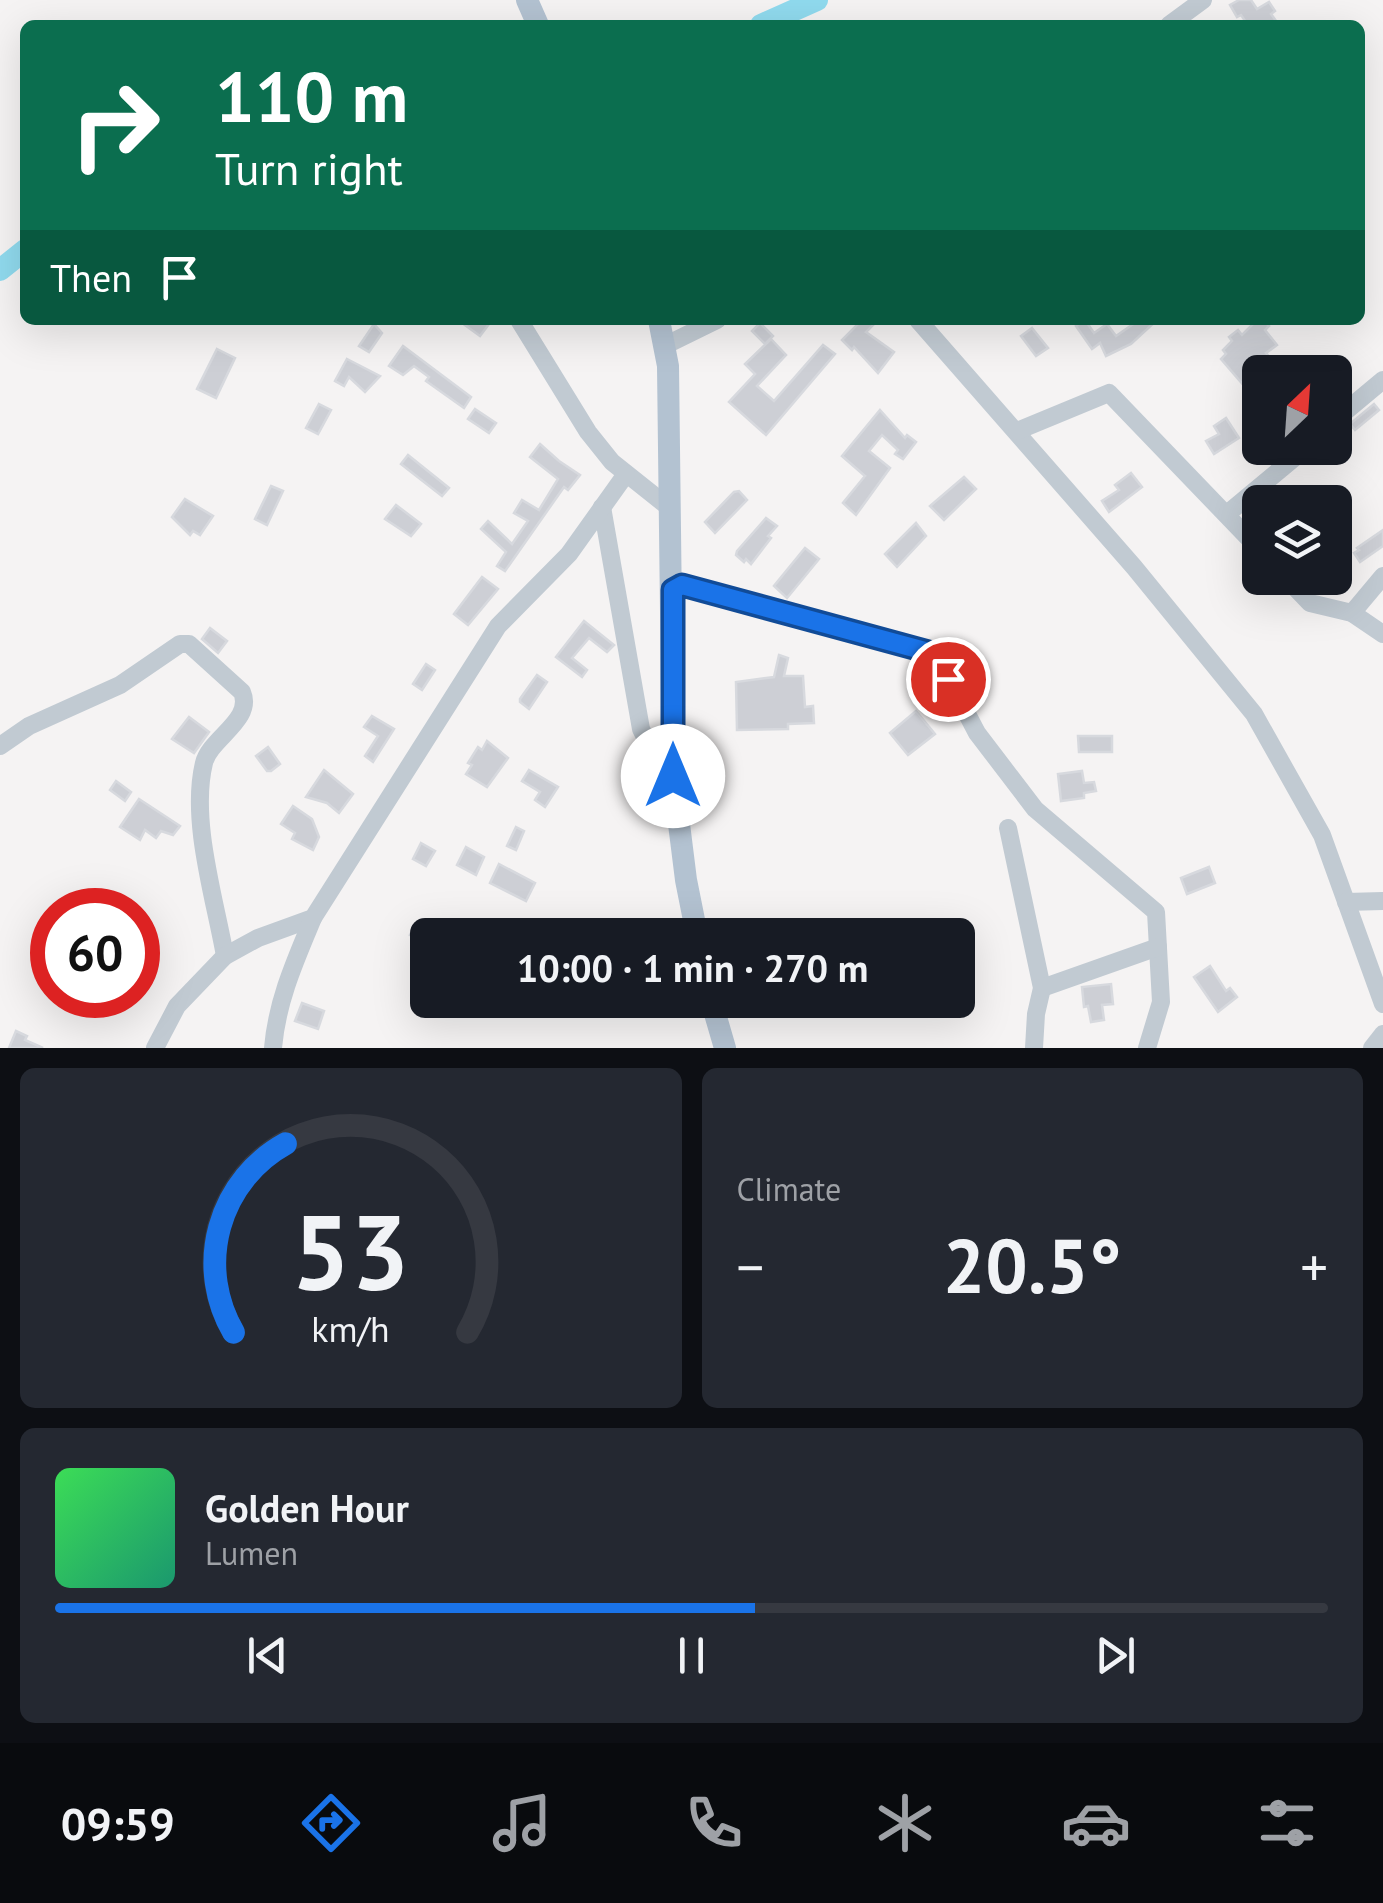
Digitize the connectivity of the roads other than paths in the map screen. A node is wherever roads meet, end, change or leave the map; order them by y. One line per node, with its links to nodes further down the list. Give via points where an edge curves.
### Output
1 (1203, 0): 2 (street)
2 (1176, 20)
3 (522, 325): 12 (street, via 588,432)
4 (660, 325): 7 (main road)
5 (708, 325): 7 (street)
6 (922, 325): 10 (street)
7 (666, 345): 14 (main road)
8 (1383, 380): 9 (street)
9 (1352, 406)
10 (1017, 431): 15 (street, via 1109,394); 26 (street, via 1254,714 1322,834)
11 (1286, 465): 15 (street)
12 (626, 474): 13 (street); 14 (street)
13 (602, 508): 22 (street, via 641,729 648,742); 27 (street, via 569,554 498,626)
14 (671, 508): 18 (main road)
15 (1227, 514): 16 (street)
16 (1242, 530)
17 (1383, 576): 20 (street)
18 (673, 590): 22 (main road); 29 (street, via 682,585 936,654 977,734 1034,809 1156,912)
19 (1302, 595): 20 (street)
20 (1352, 613): 21 (street)
21 (1383, 634)
22 (673, 739): 28 (main road)
23 (0, 746): 30 (street, via 120,685 180,644 189,644 242,692 243,712 203,766 201,821)
24 (1008, 828): 31 (street)
25 (1383, 901): 26 (street)
26 (1346, 902): 32 (street)
27 (312, 918): 30 (street); 36 (street, via 276,1016)
28 (694, 918)
29 (1158, 948): 31 (street); 39 (street, via 1161,1002)
30 (226, 956): 35 (street, via 178,1006)
31 (1042, 988): 38 (street)
32 (1383, 1004)
33 (716, 1018): 37 (main road)
34 (1383, 1034): 40 (street)
35 (155, 1048)
36 (273, 1048)
37 (725, 1048)
38 (1034, 1048)
39 (1146, 1048)
40 (1372, 1048)

